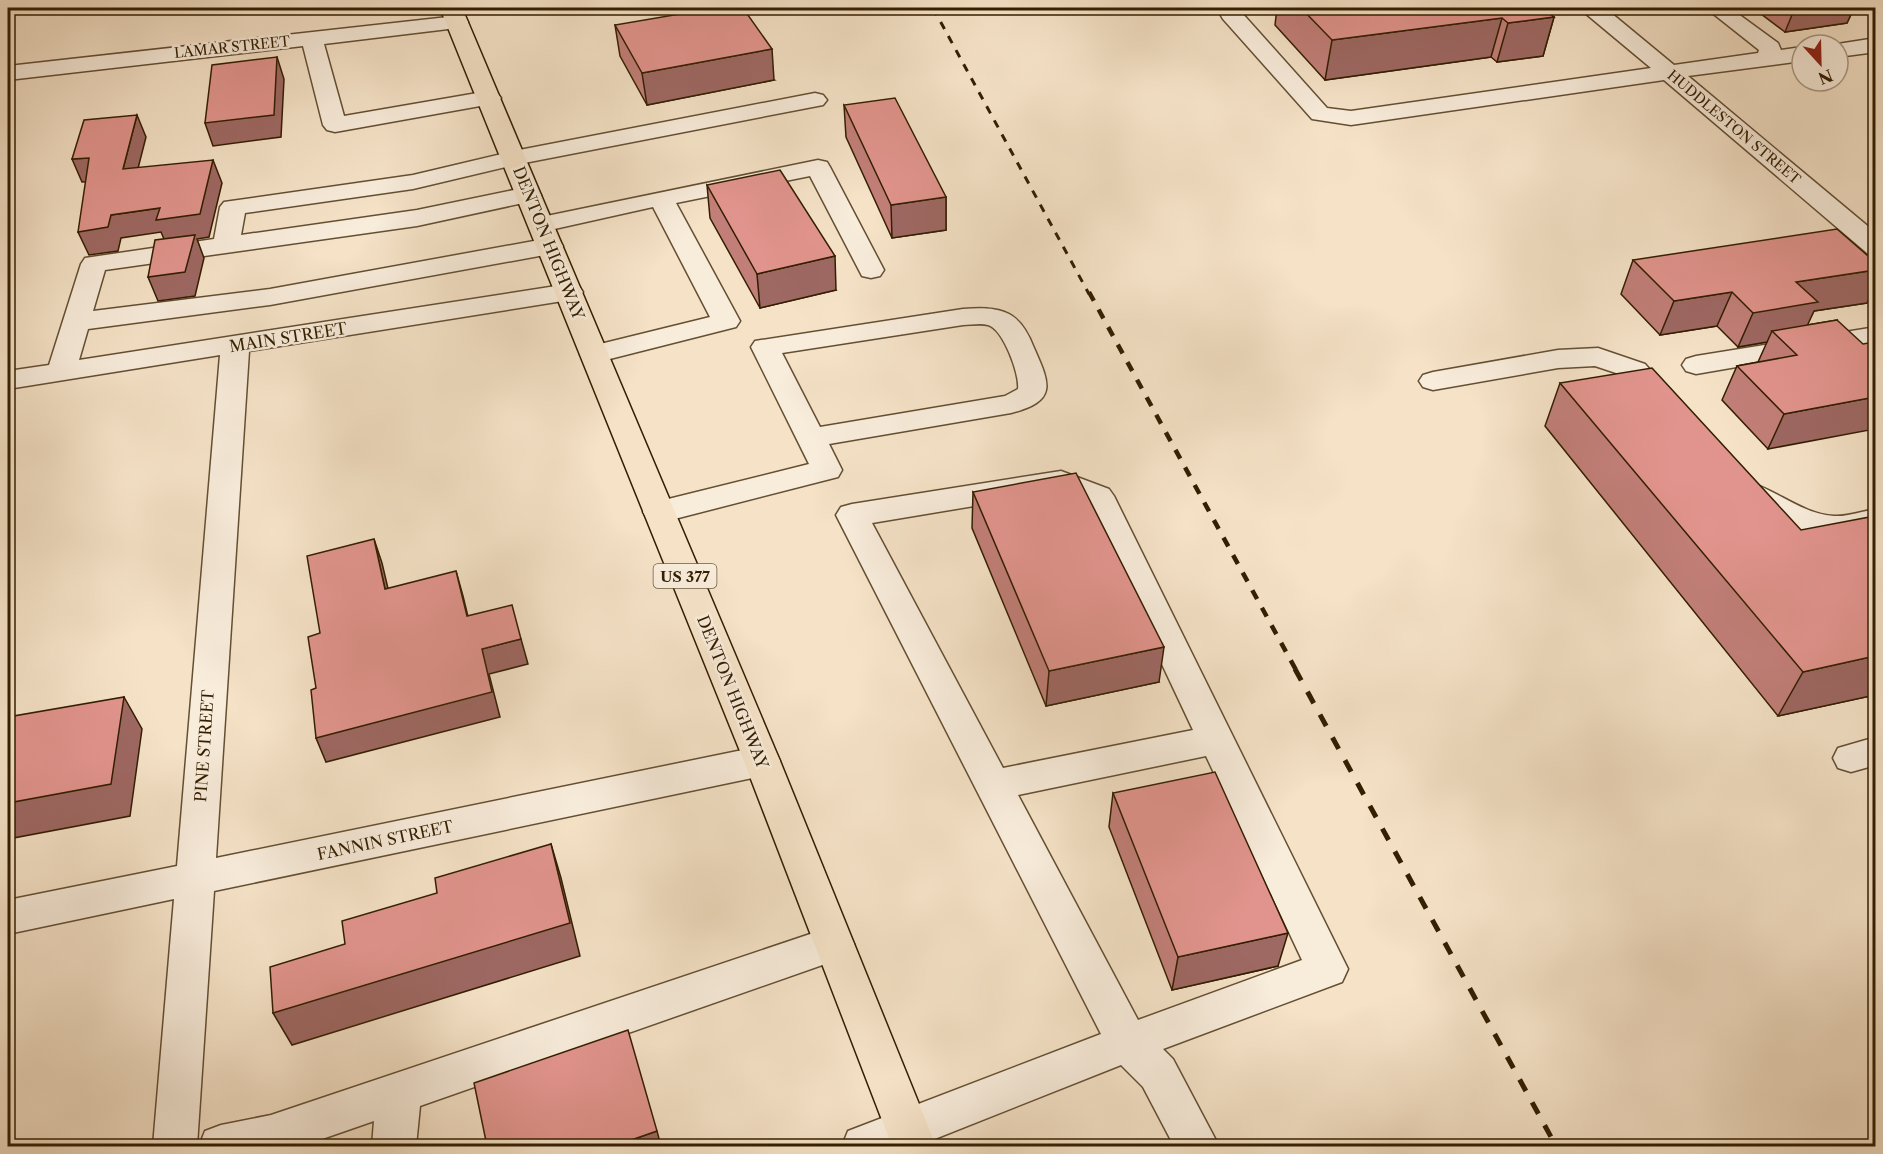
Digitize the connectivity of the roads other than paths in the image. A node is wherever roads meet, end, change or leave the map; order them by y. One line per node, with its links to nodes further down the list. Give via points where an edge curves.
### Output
1 (1233, 8): 10 (street, via 1231,14 1320,114 1351,118)
2 (1593, 8): 10 (street, HUDDLESTON STREET)
3 (1717, 8): 9 (street, via 1770,48)
4 (454, 15): 5 (street, LAMAR STREET); 12 (main road, DENTON HIGHWAY / US 377)
5 (312, 39): 11 (street, LAMAR STREET); 12 (street, via 335,125)
6 (1875, 45): 7 (street)
7 (1850, 48)
8 (1790, 55): 9 (street)
9 (1768, 58): 10 (street)
10 (1668, 72): 17 (street, HUDDLESTON STREET)
11 (8, 73)
12 (489, 98): 14 (main road, DENTON HIGHWAY / US 377)
13 (814, 100): 14 (street)
14 (514, 158): 15 (main road, DENTON HIGHWAY / US 377); 19 (street, via 413,182 233,207)
15 (528, 195): 18 (main road, DENTON HIGHWAY / US 377); 19 (street, via 417,218)
16 (661, 198): 18 (street); 21 (street, via 818,167); 26 (street, via 726,321)
17 (1864, 225): 20 (street, HUDDLESTON STREET)
18 (545, 235): 22 (main road, DENTON HIGHWAY / US 377); 23 (street, via 270,297)
19 (226, 245): 23 (street, via 94,264)
20 (1875, 247)
21 (871, 270)
22 (569, 292): 25 (street, MAIN STREET); 26 (main road, DENTON HIGHWAY / US 377)
23 (76, 322): 28 (street)
24 (1875, 336): 27 (street)
25 (235, 346): 28 (street, MAIN STREET); 41 (street, PINE STREET)
26 (594, 354): 35 (main road, DENTON HIGHWAY / US 377)
27 (1696, 365)
28 (61, 372): 29 (street, MAIN STREET)
29 (8, 380)
30 (1433, 381): 31 (street, via 1558,359 1598,357 1635,370)
31 (1681, 421)
32 (810, 438): 32 (street, via 765,347 963,317 994,317 1013,332 1035,380 1027,397 1011,404); 33 (street)
33 (827, 470): 35 (street); 36 (street)
34 (1727, 472): 37 (street, via 1742,489 1788,514 1834,527)
35 (659, 512): 39 (main road, DENTON HIGHWAY / US 377)
36 (852, 515): 38 (street, via 1061,481 1098,496); 40 (street)
37 (1875, 520)
38 (1216, 740): 40 (street); 44 (street, via 1327,969)
39 (762, 761): 41 (street, FANNIN STREET); 43 (main road, DENTON HIGHWAY / US 377)
40 (993, 785): 44 (street)
41 (193, 880): 42 (street, FANNIN STREET); 47 (street, PINE STREET)
42 (8, 917)
43 (834, 944): 45 (street); 46 (main road, DENTON HIGHWAY / US 377)
44 (1128, 1042): 46 (street); 51 (street, via 1158,1073)
45 (399, 1093): 48 (street, via 271,1136); 49 (street)
46 (910, 1137): 50 (street)
47 (175, 1146)
48 (221, 1146)
49 (394, 1146)
50 (864, 1146)
51 (1197, 1146)

